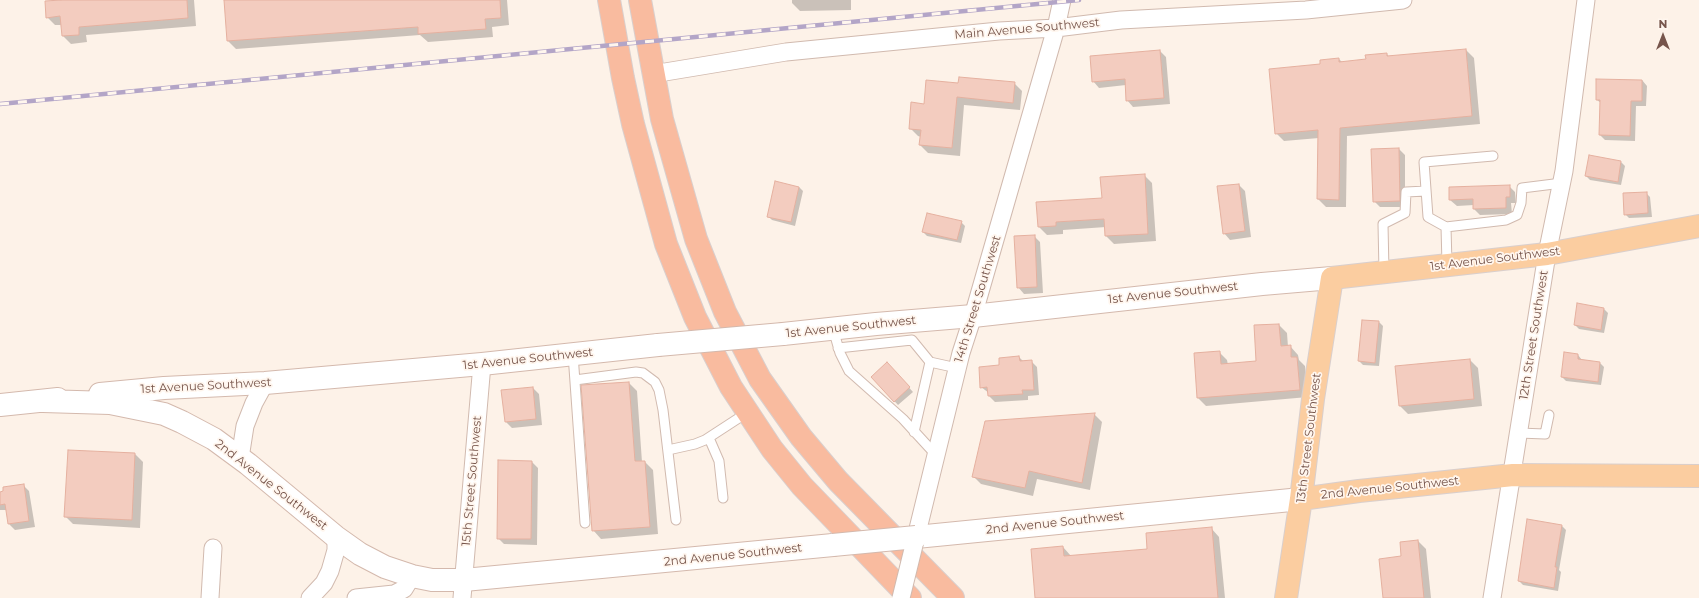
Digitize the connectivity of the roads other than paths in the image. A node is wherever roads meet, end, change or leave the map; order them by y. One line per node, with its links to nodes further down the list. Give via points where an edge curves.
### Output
1 (609, 0): 28 (highway, via 623,78 666,244 695,317)
2 (640, 0): 7 (highway)
3 (1403, 0): 6 (street, Main Avenue Southwest, via 1306,10 1122,20)
4 (1586, 0): 9 (street, 12th Street Southwest)
5 (1062, 1): 6 (street, 14th Street Southwest)
6 (1056, 28): 7 (street, Main Avenue Southwest, via 999,31 786,52); 17 (street, 14th Street Southwest)
7 (653, 74): 52 (highway, via 662,120 696,239 726,312 760,379 801,437 838,481)
8 (1493, 156): 10 (lane, via 1424,162)
9 (1562, 183): 12 (lane, via 1522,188 1521,203 1516,215 1506,220); 13 (street, 12th Street Southwest)
10 (1426, 191): 12 (lane, via 1428,217); 15 (lane, via 1406,192 1405,213 1383,224)
11 (1699, 226): 13 (main road, 1st Avenue Southwest)
12 (1446, 227): 14 (lane)
13 (1547, 254): 14 (main road, 1st Avenue Southwest); 31 (street, 12th Street Southwest)
14 (1447, 264): 15 (main road, 1st Avenue Southwest)
15 (1384, 272): 16 (main road, 1st Avenue Southwest)
16 (1332, 278): 17 (main road, 1st Avenue Southwest, via 1122,298); 39 (main road, 13th Street Southwest, via 1312,399)
17 (973, 316): 18 (main road, 1st Avenue Southwest); 23 (street, 14th Street Southwest)
18 (911, 331): 19 (main road, 1st Avenue Southwest); 21 (lane)
19 (835, 338): 20 (main road, 1st Avenue Southwest, bridge, via 784,334); 30 (lane, via 849,371)
20 (573, 354): 22 (main road, 1st Avenue Southwest); 24 (lane)
21 (930, 362): 23 (lane); 30 (lane)
22 (482, 364): 25 (main road, 1st Avenue Southwest); 46 (street, 15th Street Southwest)
23 (957, 368): 34 (street, 14th Street Southwest)
24 (575, 380): 33 (lane, via 636,372 649,375 659,390); 41 (lane)
25 (265, 384): 26 (main road, 1st Avenue Southwest, via 123,391); 35 (street, via 245,426)
26 (43, 401): 27 (main road, 1st Avenue Southwest); 35 (main road, 2nd Avenue Southwest, via 110,403 164,414 214,439)
27 (0, 405)
28 (748, 412): 32 (lane); 51 (highway, via 772,449 802,486)
29 (1548, 415): 31 (lane, via 1545,434)
30 (914, 432): 34 (lane)
31 (1519, 433): 36 (street, 12th Street Southwest)
32 (709, 438): 33 (lane); 38 (lane, via 719,462)
33 (668, 450): 40 (lane)
34 (936, 455): 43 (street, 14th Street Southwest)
35 (240, 458): 42 (main road, 2nd Avenue Southwest)
36 (1513, 475): 37 (main road, 2nd Avenue Southwest); 39 (main road, 2nd Avenue Southwest); 54 (street, 12th Street Southwest)
37 (1699, 476)
38 (723, 498)
39 (1301, 499): 43 (main road, 2nd Avenue Southwest); 53 (main road, 13th Street Southwest)
40 (676, 520)
41 (585, 523)
42 (336, 537): 45 (main road, 2nd Avenue Southwest, via 360,554); 48 (street, 2nd Avenue Southwest, via 336,550 330,571 324,583)
43 (916, 537): 46 (main road, 2nd Avenue Southwest, bridge); 50 (street, 14th Street Southwest, bridge)
44 (213, 548): 47 (street)
45 (412, 576): 46 (main road, 2nd Avenue Southwest); 49 (street, via 404,588 394,594)
46 (463, 589)
47 (210, 598)
48 (310, 598)
49 (356, 598)
50 (901, 598)
51 (910, 598)
52 (953, 598)
53 (1286, 598)
54 (1492, 598)

